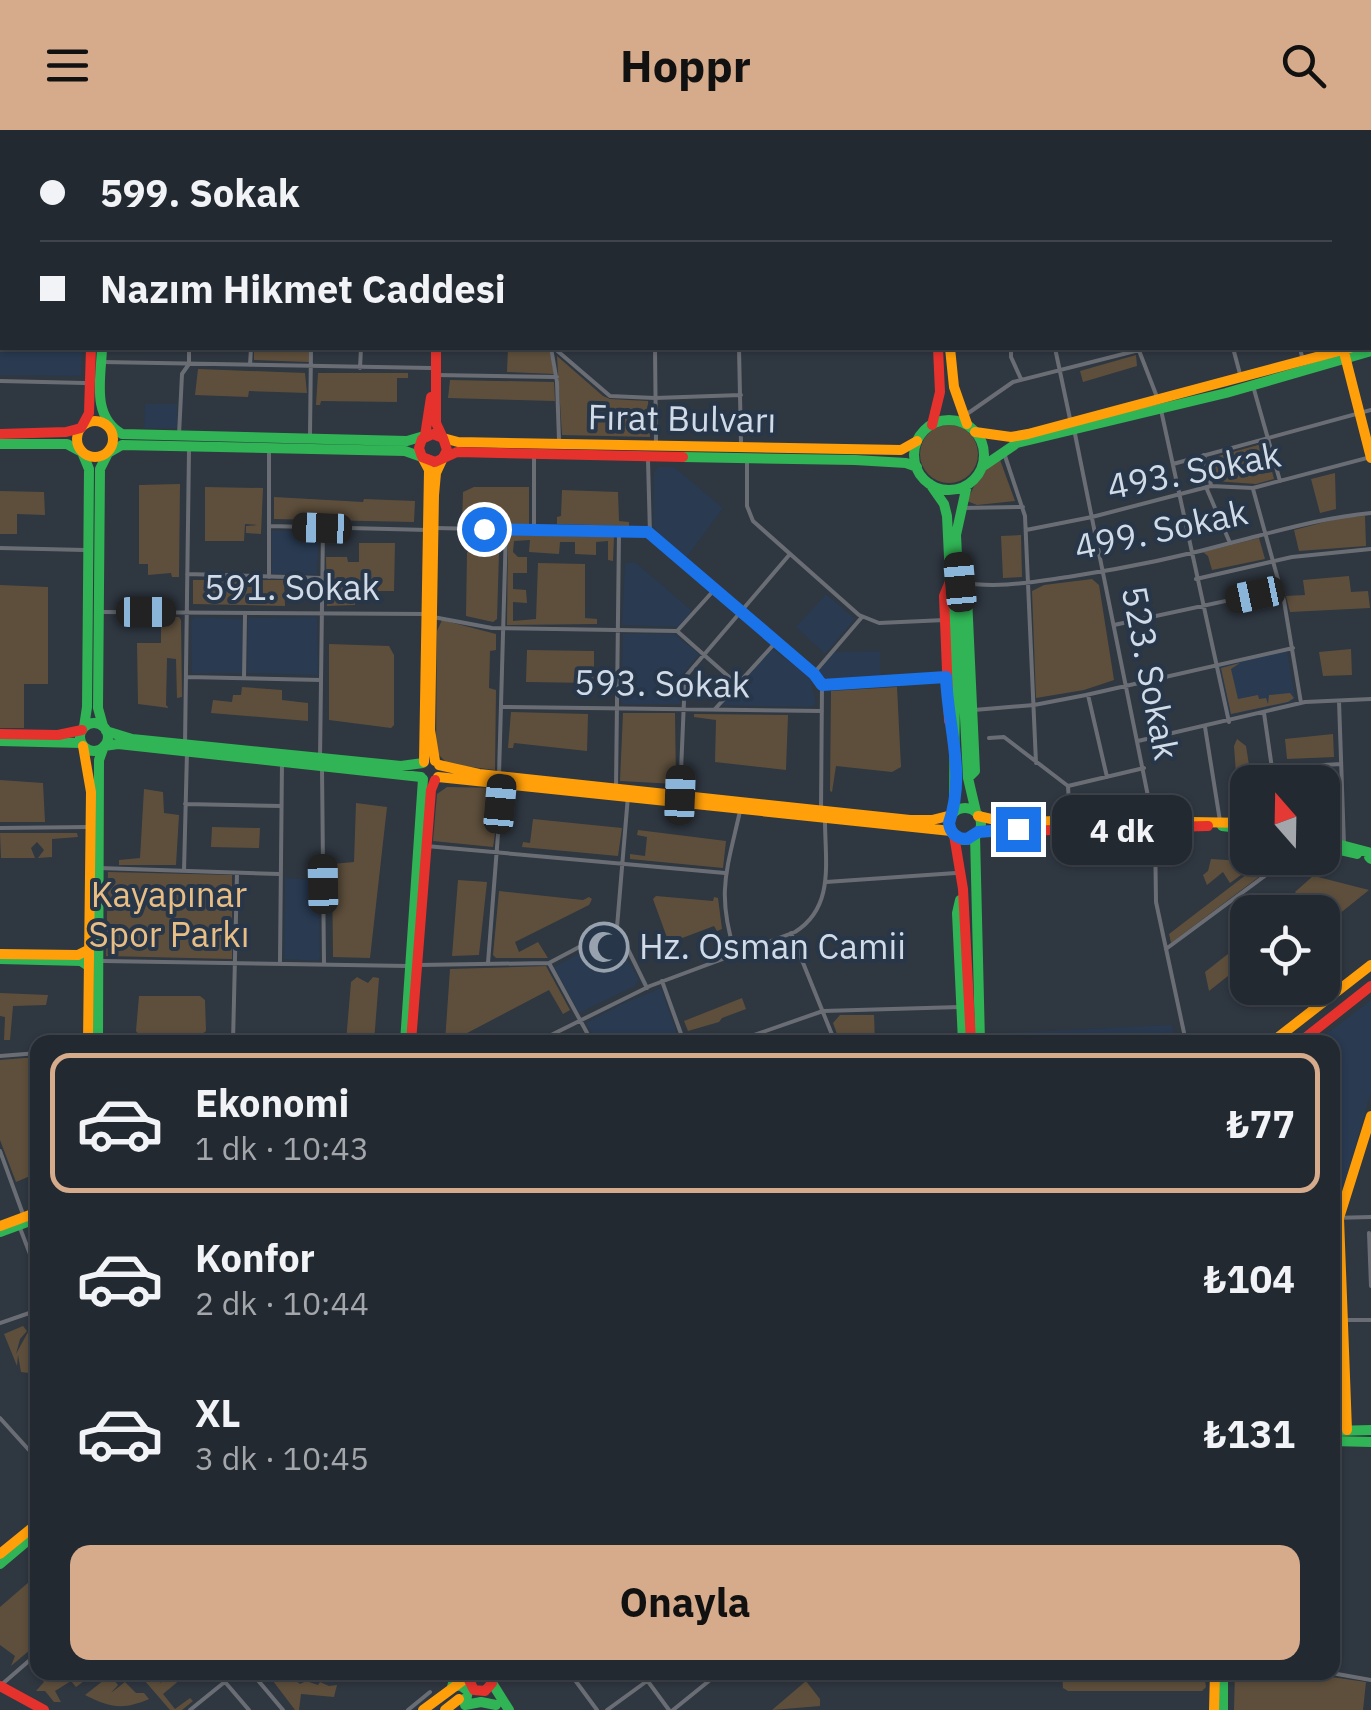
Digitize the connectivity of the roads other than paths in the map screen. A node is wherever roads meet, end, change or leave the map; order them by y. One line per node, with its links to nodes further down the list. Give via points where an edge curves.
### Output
1 (91, 350): 34 (main road)
2 (102, 350): 23 (main road)
3 (188, 350): 24 (street)
4 (251, 350): 25 (street)
5 (312, 350): 26 (street)
6 (360, 350): 27 (street)
7 (434, 350): 29 (main road)
8 (553, 350): 30 (street)
9 (555, 350): 37 (street, via 610,396)
10 (655, 350): 37 (street)
11 (739, 350): 36 (street)
12 (938, 350): 41 (main road, via 940,392)
13 (950, 350): 42 (main road, via 954,388)
14 (1011, 350): 32 (street)
15 (1055, 350): 28 (street, 523. Sokak)
16 (1135, 350): 28 (street)
17 (1139, 350): 38 (street)
18 (1234, 350): 31 (street)
19 (1300, 350): 22 (street)
20 (1345, 351): 21 (main road); 22 (main road); 35 (main road); 40 (main road)
21 (1371, 352)
22 (1303, 361): 31 (main road)
23 (102, 362): 24 (street); 43 (main road, via 101,409)
24 (189, 364): 25 (street); 47 (street, via 182,374)
25 (250, 365): 26 (street)
26 (311, 368): 27 (street); 51 (street)
27 (360, 368): 29 (street)
28 (1060, 369): 32 (street); 45 (street, 523. Sokak)
29 (434, 372): 30 (street); 48 (main road); 50 (main road, via 436,422)
30 (556, 378): 55 (street)
31 (1242, 378): 38 (main road)
32 (1021, 379): 42 (street, via 989,396)
33 (0, 381): 34 (street)
34 (90, 383): 44 (main road, via 89,413)
35 (1254, 386): 38 (main road); 49 (street)
36 (740, 395): 37 (street); 61 (street)
37 (655, 398): 59 (street)
38 (1160, 406): 45 (main road); 68 (street)
39 (1371, 410): 40 (street)
40 (1358, 414): 49 (street); 67 (main road)
41 (932, 424): 42 (main road); 53 (main road)
42 (969, 424): 52 (main road); 69 (main road, via 983,445)
43 (108, 426): 44 (main road, via 97,421); 47 (main road, via 122,434); 62 (main road)
44 (80, 428): 46 (main road); 60 (main road)
45 (1073, 428): 52 (main road); 80 (street, 523. Sokak)
46 (0, 434)
47 (179, 436): 51 (main road)
48 (425, 436): 50 (main road); 51 (main road); 65 (main road)
49 (1268, 436): 64 (street); 71 (street)
50 (444, 438): 55 (main road, Fırat Bulvarı); 66 (main road)
51 (310, 440)
52 (1017, 440): 58 (main road)
53 (917, 441): 61 (main road, Fırat Bulvarı, via 901,450); 70 (main road)
54 (0, 444): 60 (main road, via 67,444)
55 (559, 445): 59 (main road, Fırat Bulvarı)
56 (189, 447): 57 (main road); 62 (main road, via 122,445); 98 (street)
57 (269, 449): 65 (main road, via 405,451); 81 (street)
58 (1003, 450): 69 (main road); 77 (street)
59 (652, 451): 61 (main road, Fırat Bulvarı); 63 (main road, Fırat Bulvarı); 88 (street)
60 (82, 452): 62 (main road); 93 (main road, via 89,469)
61 (744, 452): 70 (main road, Fırat Bulvarı, via 906,462); 95 (street, via 750,514)
62 (108, 453): 107 (main road, via 100,469)
63 (534, 454): 66 (main road, Fırat Bulvarı, via 457,452); 85 (street)
64 (1204, 456): 68 (street); 74 (street)
65 (422, 457): 66 (main road); 83 (main road, via 429,470)
66 (443, 458): 83 (main road)
67 (1371, 458): 71 (street, 493. Sokak)
68 (1172, 465): 76 (street)
69 (982, 467): 73 (main road)
70 (916, 468): 72 (main road)
71 (1280, 481): 75 (street, 493. Sokak)
72 (930, 484): 73 (main road, via 948,490); 102 (main road, via 944,504)
73 (967, 485): 78 (main road)
74 (1209, 487): 75 (street, 493. Sokak); 76 (street, 493. Sokak); 90 (street)
75 (1253, 488): 89 (street)
76 (1179, 496): 80 (street, 493. Sokak); 94 (street)
77 (1023, 507): 78 (street); 86 (street)
78 (960, 508): 102 (main road)
79 (1371, 512): 89 (street, 499. Sokak)
80 (1092, 517): 86 (street, 493. Sokak); 97 (street, 523. Sokak)
81 (269, 526): 82 (street); 99 (street)
82 (322, 528): 83 (street); 100 (street)
83 (431, 529): 84 (street); 112 (main road)
84 (506, 530): 85 (street); 116 (street)
85 (534, 530): 87 (street)
86 (1026, 530): 103 (street)
87 (619, 532): 88 (street); 117 (street)
88 (648, 532): 104 (street)
89 (1266, 533): 90 (street, 499. Sokak); 96 (street)
90 (1230, 543): 94 (street, 499. Sokak)
91 (0, 548): 93 (street)
92 (1371, 549): 96 (street)
93 (90, 550): 145 (main road)
94 (1190, 553): 97 (street, 499. Sokak); 101 (street)
95 (790, 554): 109 (street); 113 (street)
96 (1274, 561): 101 (street); 105 (street)
97 (1104, 571): 103 (street, 499. Sokak); 115 (street, 523. Sokak)
98 (187, 574): 99 (street); 108 (street)
99 (269, 577): 100 (street)
100 (322, 578): 111 (street)
101 (1196, 579): 106 (street)
102 (956, 580): 103 (street, 499. Sokak); 114 (main road, via 944,596); 140 (main road, via 966,591); 149 (main road); 163 (main road)
103 (1030, 583): 135 (street)
104 (715, 589): 109 (street); 118 (street)
105 (1281, 589): 106 (street); 120 (street)
106 (1202, 606): 115 (street); 122 (street)
107 (98, 612): 108 (street, 591. Sokak); 146 (main road)
108 (186, 612): 110 (street, 591. Sokak); 124 (street)
109 (742, 612): 119 (street); 121 (street)
110 (245, 614): 111 (street, 591. Sokak); 126 (street)
111 (320, 615): 112 (street, 591. Sokak); 127 (street)
112 (429, 615): 116 (street, 591. Sokak); 161 (main road)
113 (862, 616): 114 (street, via 879,623); 123 (street)
114 (945, 620): 125 (main road)
115 (1114, 624): 129 (street, 523. Sokak)
116 (502, 628): 117 (street, 591. Sokak); 136 (street)
117 (618, 629): 118 (street, 591. Sokak); 137 (street)
118 (677, 632): 121 (street)
119 (776, 642): 123 (street); 128 (street)
120 (1293, 648): 122 (street); 134 (street)
121 (704, 656): 128 (street); 138 (street, via 684,680)
122 (1216, 664): 129 (street); 143 (street)
123 (814, 674): 130 (street)
124 (187, 677): 126 (street); 153 (street)
125 (946, 677): 130 (street); 149 (main road)
126 (244, 678): 127 (street)
127 (321, 680): 155 (street)
128 (737, 684): 139 (street)
129 (1126, 684): 131 (street); 150 (street, 523. Sokak)
130 (822, 685): 141 (street)
131 (1088, 695): 135 (street); 162 (street)
132 (1371, 699): 133 (street)
133 (1339, 701): 134 (street); 157 (street)
134 (1301, 704): 142 (street)
135 (1034, 705): 140 (street); 156 (street)
136 (502, 707): 137 (street, 593. Sokak); 164 (street)
137 (616, 708): 138 (street, 593. Sokak); 166 (street)
138 (683, 709): 139 (street, 593. Sokak); 167 (street)
139 (714, 710): 141 (street, 593. Sokak)
140 (973, 710): 163 (main road, via 975,771)
141 (822, 711): 172 (street)
142 (1264, 712): 143 (street); 158 (street)
143 (1228, 722): 144 (street)
144 (1205, 726): 150 (street); 176 (street)
145 (83, 728): 146 (main road); 147 (main road); 151 (main road)
146 (104, 728): 152 (main road); 153 (main road, via 119,738)
147 (0, 738): 151 (main road)
148 (989, 738): 156 (street, via 1004,738)
149 (956, 741): 173 (main road)
150 (1138, 741): 160 (street, 523. Sokak)
151 (82, 744): 152 (main road); 180 (main road, via 90,778)
152 (104, 746): 153 (main road); 193 (main road)
153 (186, 748): 154 (main road); 155 (main road); 169 (street)
154 (282, 761): 155 (main road); 170 (street)
155 (321, 761): 161 (main road); 213 (street)
156 (1036, 763): 165 (street)
157 (1342, 764): 159 (street); 186 (street)
158 (1273, 765)
159 (1325, 765)
160 (1144, 768): 162 (street); 178 (street, 523. Sokak)
161 (430, 770): 164 (main road); 187 (main road); 214 (main road)
162 (1107, 777): 165 (street)
163 (968, 778): 174 (main road)
164 (501, 779): 166 (main road); 168 (main road); 190 (street)
165 (1068, 786): 175 (street)
166 (616, 788): 167 (main road)
167 (680, 795): 172 (main road)
168 (628, 796): 171 (main road); 192 (street)
169 (186, 804): 170 (street); 194 (street)
170 (282, 806): 198 (street)
171 (741, 809): 172 (main road); 195 (street)
172 (823, 814): 173 (main road, via 924,821); 183 (main road); 200 (street)
173 (953, 814): 174 (main road, via 967,808); 183 (main road)
174 (977, 814): 175 (main road, via 1009,823); 184 (main road)
175 (1070, 820): 178 (main road)
176 (1220, 821): 177 (main road); 178 (main road)
177 (1230, 823)
178 (1154, 824): 179 (main road); 182 (main road); 205 (street, 523. Sokak, via 1156,902)
179 (1230, 826)
180 (89, 827): 181 (street); 204 (main road)
181 (0, 828)
182 (1004, 830): 184 (main road); 189 (main road)
183 (952, 833): 184 (main road, via 967,839); 197 (main road)
184 (977, 833): 189 (main road)
185 (1340, 845): 186 (main road)
186 (1344, 845): 191 (main road)
187 (426, 846): 190 (street); 214 (main road)
188 (1340, 848): 191 (main road)
189 (974, 850): 201 (main road)
190 (496, 853): 192 (street); 211 (street)
191 (1370, 857)
192 (623, 864): 195 (street); 202 (street)
193 (99, 868): 194 (street); 208 (main road)
194 (184, 871): 196 (street)
195 (725, 872): 206 (street)
196 (236, 873): 198 (street); 209 (street)
197 (961, 873): 200 (street); 201 (main road)
198 (281, 874): 210 (street)
199 (1266, 875): 205 (street)
200 (825, 882): 203 (street, via 819,911)
201 (969, 886): 224 (main road, via 957,913); 238 (main road, via 981,913)
202 (617, 927): 212 (street); 219 (street)
203 (791, 933): 206 (street); 225 (street)
204 (88, 950): 207 (main road); 208 (main road)
205 (1166, 950): 239 (street, 523. Sokak)
206 (735, 953): 217 (street)
207 (0, 956): 208 (main road)
208 (93, 963): 209 (street); 227 (main road); 228 (main road)
209 (235, 963): 210 (street); 229 (street)
210 (280, 963): 213 (street)
211 (488, 963): 212 (street); 214 (street)
212 (549, 963): 226 (street)
213 (324, 964): 214 (street)
214 (415, 965): 230 (main road)
215 (1371, 965): 220 (main road)
216 (1371, 975): 242 (main road)
217 (662, 981): 219 (street); 233 (street)
218 (1371, 986): 243 (main road)
219 (647, 988): 226 (street)
220 (1340, 989)
221 (1371, 994): 244 (main road)
222 (1320, 1005): 240 (main road)
223 (1322, 1005): 241 (main road)
224 (966, 1007): 225 (street); 236 (main road); 237 (main road)
225 (823, 1010): 234 (street); 235 (street)
226 (580, 1020): 231 (street); 232 (street)
227 (88, 1035)
228 (98, 1035)
229 (233, 1035)
230 (409, 1035)
231 (551, 1035)
232 (588, 1035)
233 (681, 1035)
234 (759, 1035)
235 (832, 1035)
236 (964, 1035)
237 (970, 1035)
238 (984, 1035)
239 (1184, 1035)
240 (1281, 1035)
241 (1291, 1035)
242 (1293, 1035)
243 (1312, 1035)
244 (1314, 1035)
245 (30, 1054): 246 (street)
246 (0, 1056)
247 (1371, 1116): 249 (main road)
248 (0, 1151): 253 (street)
249 (1340, 1206)
250 (1371, 1217): 252 (street)
251 (30, 1218): 253 (main road)
252 (1340, 1218)
253 (22, 1221): 254 (main road); 256 (street)
254 (0, 1229)
255 (1369, 1233): 258 (street)
256 (30, 1248)
257 (1340, 1286): 260 (main road)
258 (1371, 1286)
259 (30, 1313): 262 (street)
260 (1342, 1320): 261 (street); 265 (main road)
261 (1371, 1320)
262 (0, 1323)
263 (0, 1418): 269 (street)
264 (1340, 1430): 265 (main road)
265 (1347, 1430): 266 (main road)
266 (1371, 1430)
267 (1340, 1441): 268 (main road)
268 (1371, 1442)
269 (30, 1451)
270 (30, 1530): 272 (main road)
271 (30, 1539): 273 (main road)
272 (0, 1554)
273 (0, 1564)
274 (30, 1660): 288 (street)
275 (1340, 1674): 286 (street)
276 (227, 1680): 287 (street)
277 (257, 1680): 296 (street)
278 (470, 1680): 290 (main road)
279 (492, 1680): 290 (main road)
280 (495, 1680): 301 (main road)
281 (575, 1680): 302 (street)
282 (647, 1680): 303 (street); 304 (street)
283 (710, 1680): 304 (street)
284 (1218, 1680): 305 (main road)
285 (1220, 1680): 306 (main road)
286 (1371, 1680)
287 (225, 1682): 294 (street); 295 (street)
288 (0, 1686): 293 (main road)
289 (430, 1692): 297 (street)
290 (482, 1692): 291 (main road); 292 (main road)
291 (458, 1699): 292 (main road); 298 (main road); 299 (main road); 300 (main road)
292 (498, 1708)
293 (44, 1710)
294 (190, 1710)
295 (249, 1710)
296 (283, 1710)
297 (408, 1710)
298 (423, 1710)
299 (434, 1710)
300 (444, 1710)
301 (508, 1710)
302 (598, 1710)
303 (607, 1710)
304 (671, 1710)
305 (1214, 1710)
306 (1223, 1710)

